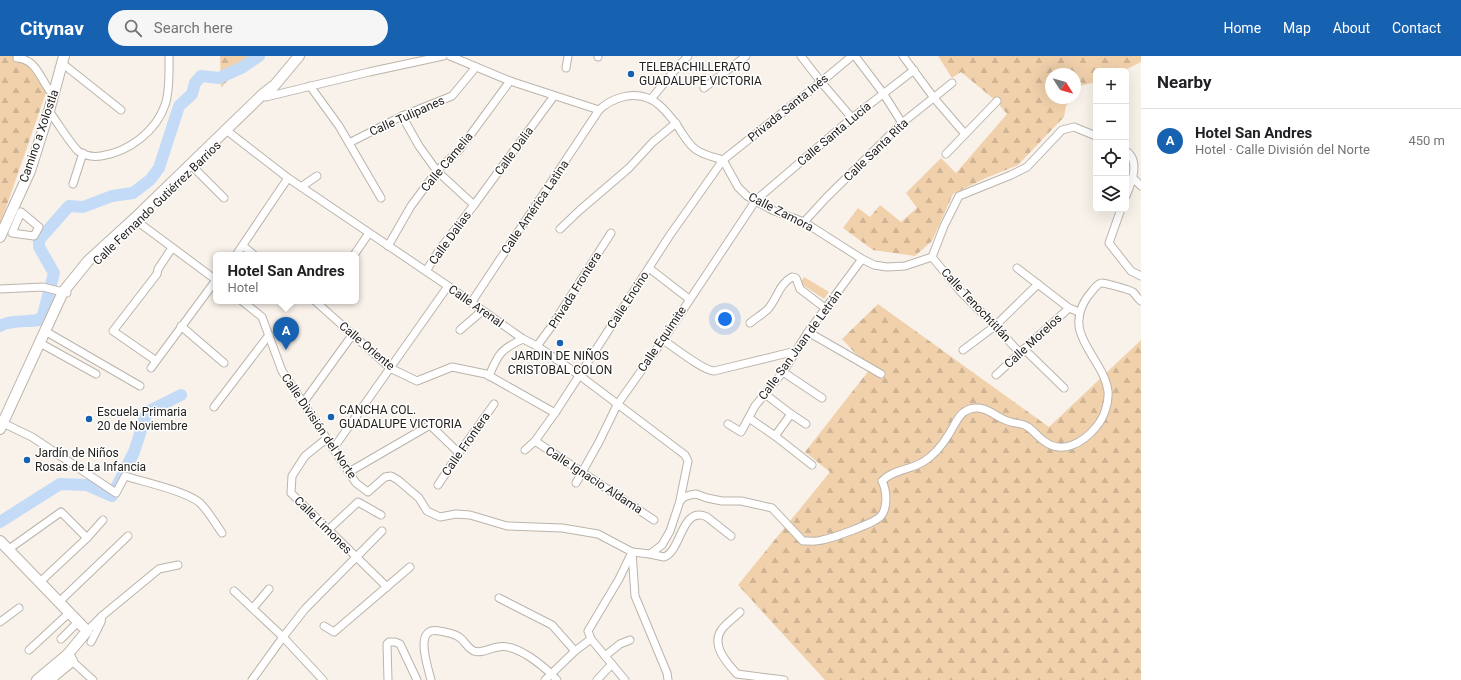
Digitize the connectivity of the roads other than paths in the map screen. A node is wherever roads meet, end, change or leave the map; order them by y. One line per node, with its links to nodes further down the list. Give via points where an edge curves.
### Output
1 (169, 56): 40 (street, via 166,104 158,119 142,136 125,148 99,156)
2 (299, 56): 24 (main road, Calle Fernando Gutiérrez Barrios)
3 (443, 56): 12 (street)
4 (450, 56): 14 (street)
5 (568, 56): 15 (street)
6 (688, 56): 27 (street)
7 (746, 56): 21 (street)
8 (800, 56): 18 (street)
9 (853, 56): 18 (street, Privada Santa Inés); 22 (street)
10 (903, 56): 16 (street)
11 (17, 58): 23 (street, via 30,62 37,69)
12 (416, 59): 20 (street)
13 (63, 60): 23 (main road, Camino a Xolostla); 29 (street)
14 (476, 67): 17 (street); 32 (street, Calle Tulipanes, via 452,96)
15 (566, 68)
16 (914, 70): 22 (street, Calle Santa Lucía); 26 (street)
17 (510, 81): 25 (street); 45 (street, Calle Camelia, via 460,149)
18 (821, 82): 33 (street); 43 (street, Privada Santa Inés)
19 (952, 83): 26 (street, Calle Santa Rita)
20 (310, 86): 24 (street); 39 (street)
21 (704, 88)
22 (883, 93): 33 (street, Calle Santa Lucía); 35 (street)
23 (54, 96): 31 (main road, Camino a Xolostla)
24 (264, 96): 36 (main road, Calle Fernando Gutiérrez Barrios)
25 (554, 96): 30 (street); 56 (street, Calle Dalia)
26 (934, 98): 35 (street, Calle Santa Rita); 37 (street)
27 (652, 99): 30 (street, via 626,96 607,103); 34 (street)
28 (997, 101): 37 (street)
29 (121, 110)
30 (599, 110): 84 (street, Calle América Latina)
31 (49, 111): 40 (street); 63 (main road, Camino a Xolostla, via 12,221)
32 (402, 116): 39 (street, Calle Tulipanes); 45 (street)
33 (852, 118): 55 (street, Calle Santa Lucía)
34 (676, 123): 43 (street, via 694,148); 60 (street)
35 (902, 123): 59 (street, Calle Santa Rita)
36 (228, 132): 44 (main road, Calle Fernando Gutiérrez Barrios); 47 (street, Calle Arenal); 58 (main road, Calle Fernando Gutiérrez Barrios)
37 (965, 134): 42 (street)
38 (1093, 135): 70 (street, via 1074,127 1062,130 1027,167 959,196)
39 (350, 143): 54 (street)
40 (83, 153): 49 (street)
41 (1129, 153): 48 (street, via 1133,164)
42 (946, 154)
43 (723, 160): 55 (street, Calle Zamora, via 738,187 747,196); 72 (street, Calle Encino)
44 (194, 168): 53 (street); 58 (main road, Calle Fernando Gutiérrez Barrios)
45 (437, 171): 56 (street); 65 (street, Calle Camelia, via 411,206)
46 (317, 176): 51 (street)
47 (288, 178): 51 (street, Calle Arenal); 64 (street)
48 (1133, 178): 50 (street); 52 (street)
49 (73, 184)
50 (1141, 186)
51 (301, 187): 61 (street, Calle Arenal)
52 (1129, 188)
53 (224, 198)
54 (381, 198)
55 (756, 200): 59 (street, Calle Zamora, via 772,210); 82 (street, Calle Equimite)
56 (474, 205): 74 (street, Calle Dalias)
57 (1120, 212): 75 (street, via 1109,243 1131,271)
58 (136, 221): 66 (street); 81 (main road, Calle Fernando Gutiérrez Barrios, via 88,261)
59 (804, 222): 71 (street, Calle Zamora)
60 (560, 229)
61 (369, 233): 65 (street, Calle Arenal); 69 (street)
62 (611, 233): 102 (street, Privada Frontera)
63 (0, 237)
64 (243, 246): 67 (street); 68 (street)
65 (388, 246): 74 (street, Calle Arenal)
66 (172, 248): 76 (street); 106 (street, via 157,274 113,330)
67 (238, 252)
68 (250, 252)
69 (356, 252)
70 (932, 257): 71 (street, Calle Zamora, via 906,266 888,268); 93 (street, Calle Tenochtitlán, via 960,291)
71 (862, 259): 87 (street, Calle San Juan de Letrán)
72 (649, 268): 82 (street); 113 (street, Calle Encino)
73 (1017, 268): 78 (street)
74 (426, 271): 79 (street, Calle Arenal)
75 (1141, 276)
76 (213, 278)
77 (213, 284): 92 (street)
78 (1038, 284): 88 (street); 93 (street)
79 (448, 286): 84 (street, Calle Arenal); 109 (street)
80 (0, 289): 81 (street, via 43,287)
81 (65, 293): 95 (main road, Calle Fernando Gutiérrez Barrios)
82 (689, 300): 100 (street, Calle Equimite)
83 (1141, 301): 90 (street, via 1129,289 1104,283 1099,284 1087,296)
84 (471, 303): 89 (street, Calle Arenal)
85 (246, 304): 98 (street, Calle División del Norte, via 262,317)
86 (320, 304): 97 (street, Calle Oriente)
87 (825, 308): 91 (street, via 800,289 796,278 792,277 782,285 768,308); 96 (street, Calle San Juan de Letrán)
88 (1069, 308): 90 (street); 105 (street, Calle Morelos)
89 (482, 311): 94 (street); 99 (street, Calle Arenal)
90 (1079, 312): 141 (street, via 1080,330 1107,383 1108,393 1107,406 1096,427 1076,443 1062,448 1050,445 1027,426 1012,423 987,409 968,409 959,417 934,453 923,462 882,481 886,500 881,516 868,525 821,540 803,541 772,508 741,501 722,501 696,494 684,497)
91 (750, 323)
92 (181, 326): 106 (street); 107 (street)
93 (995, 326): 103 (street); 105 (street, Calle Tenochtitlán)
94 (460, 330)
95 (45, 331): 101 (main road, Calle Fernando Gutiérrez Barrios); 116 (street)
96 (808, 332): 104 (street, Calle San Juan de Letrán); 112 (street)
97 (352, 334): 109 (street, Calle Oriente); 120 (street)
98 (269, 335): 120 (street, Calle División del Norte, via 282,371); 123 (street)
99 (522, 339): 102 (street, Calle Arenal); 115 (street, via 508,345 496,358)
100 (663, 340): 104 (street, via 711,371); 122 (street, Calle Equimite)
101 (40, 342): 111 (street); 129 (main road, Calle Fernando Gutiérrez Barrios)
102 (537, 346): 113 (street, Calle Arenal)
103 (963, 350)
104 (796, 351): 110 (street, Calle San Juan de Letrán)
105 (1022, 351): 114 (street, Calle Morelos); 117 (street, Calle Tenochtitlán)
106 (155, 360): 108 (street)
107 (224, 363)
108 (151, 368)
109 (390, 368): 115 (street, Calle Oriente, via 417,381 452,367); 133 (street)
110 (783, 372): 118 (street, Calle San Juan de Letrán); 119 (street)
111 (96, 374)
112 (881, 374)
113 (579, 375): 122 (street, Calle Arenal); 124 (street, Calle Encino)
114 (996, 375)
115 (489, 376): 124 (street, Calle Oriente)
116 (140, 386)
117 (1064, 388)
118 (765, 394): 125 (street); 126 (street, Calle San Juan de Letrán)
119 (822, 398)
120 (303, 403): 131 (street, Calle División del Norte)
121 (494, 404): 135 (street, Calle Frontera)
122 (617, 405): 138 (street, Calle Equimite); 141 (street, Calle Arenal, via 688,458)
123 (214, 407)
124 (555, 413): 132 (street, Calle Encino)
125 (790, 414): 128 (street); 130 (street)
126 (749, 418): 127 (street, Calle San Juan de Letrán, via 741,432); 130 (street)
127 (728, 424)
128 (806, 424)
129 (1, 426): 147 (street, via 32,438 116,493 125,476 189,496 199,503)
130 (775, 436): 136 (street)
131 (326, 439): 133 (street, Calle División del Norte); 145 (street, Calle Limones, via 305,456 292,476 291,493)
132 (535, 441): 134 (street, Calle Encino); 138 (street, Calle Ignacio Aldama)
133 (333, 449): 137 (street, Calle División del Norte)
134 (525, 450)
135 (459, 453): 137 (street, via 430,425); 140 (street, Calle Frontera)
136 (812, 465)
137 (349, 472): 153 (street, Calle División del Norte, via 356,483 368,492 385,477 391,476 419,498 428,511 440,517 470,515 507,526 562,528 598,534)
138 (582, 472): 139 (street, Calle Equimite); 144 (street, Calle Ignacio Aldama)
139 (576, 483)
140 (438, 485)
141 (680, 501): 154 (street, via 666,539 658,550)
142 (381, 515): 145 (street, via 358,502)
143 (103, 520): 150 (street)
144 (654, 520)
145 (328, 530): 155 (street, Calle Limones)
146 (382, 531): 155 (street)
147 (222, 533)
148 (128, 536): 163 (street)
149 (731, 536): 154 (street, via 707,517 696,515 688,522 670,554 664,557)
150 (87, 538): 152 (street, via 61,512); 158 (street)
151 (0, 541): 152 (main road)
152 (9, 549): 158 (main road)
153 (632, 552): 154 (street); 175 (street, via 588,631); 196 (street, via 635,596)
154 (650, 554)
155 (356, 558): 159 (street, Calle Limones); 173 (street, via 305,609)
156 (178, 565): 168 (street, via 159,569)
157 (410, 567): 159 (street)
158 (40, 582): 163 (main road)
159 (386, 587): 171 (street, via 334,632)
160 (269, 589): 165 (street)
161 (234, 591): 165 (street)
162 (499, 598): 179 (street, via 552,625)
163 (59, 602): 167 (main road)
164 (19, 608): 169 (street)
165 (252, 608): 173 (street)
166 (740, 612): 197 (street, via 721,630 718,642 723,658 737,674)
167 (69, 613): 170 (main road); 178 (street)
168 (102, 616): 172 (street); 177 (street)
169 (0, 622)
170 (78, 622): 172 (main road); 174 (street)
171 (324, 626)
172 (87, 631): 181 (main road)
173 (283, 636): 187 (street); 188 (street)
174 (61, 639)
175 (591, 639): 179 (street); 180 (street)
176 (630, 640): 180 (street, via 620,644)
177 (91, 642)
178 (29, 650)
179 (575, 651): 183 (street)
180 (605, 656): 182 (street)
181 (70, 658): 184 (main road); 185 (main road); 186 (street)
182 (612, 664): 194 (street); 195 (street)
183 (552, 674): 191 (street, via 523,652 498,646 476,652 467,647 460,638 436,630 429,631 424,640); 192 (street); 193 (street)
184 (37, 680)
185 (49, 680)
186 (93, 680)
187 (252, 680)
188 (323, 680)
189 (388, 680): 190 (street, via 388,643 395,642 400,644)
190 (417, 680)
191 (430, 680)
192 (545, 680)
193 (557, 680)
194 (597, 680)
195 (625, 680)
196 (668, 680)
197 (784, 680)

